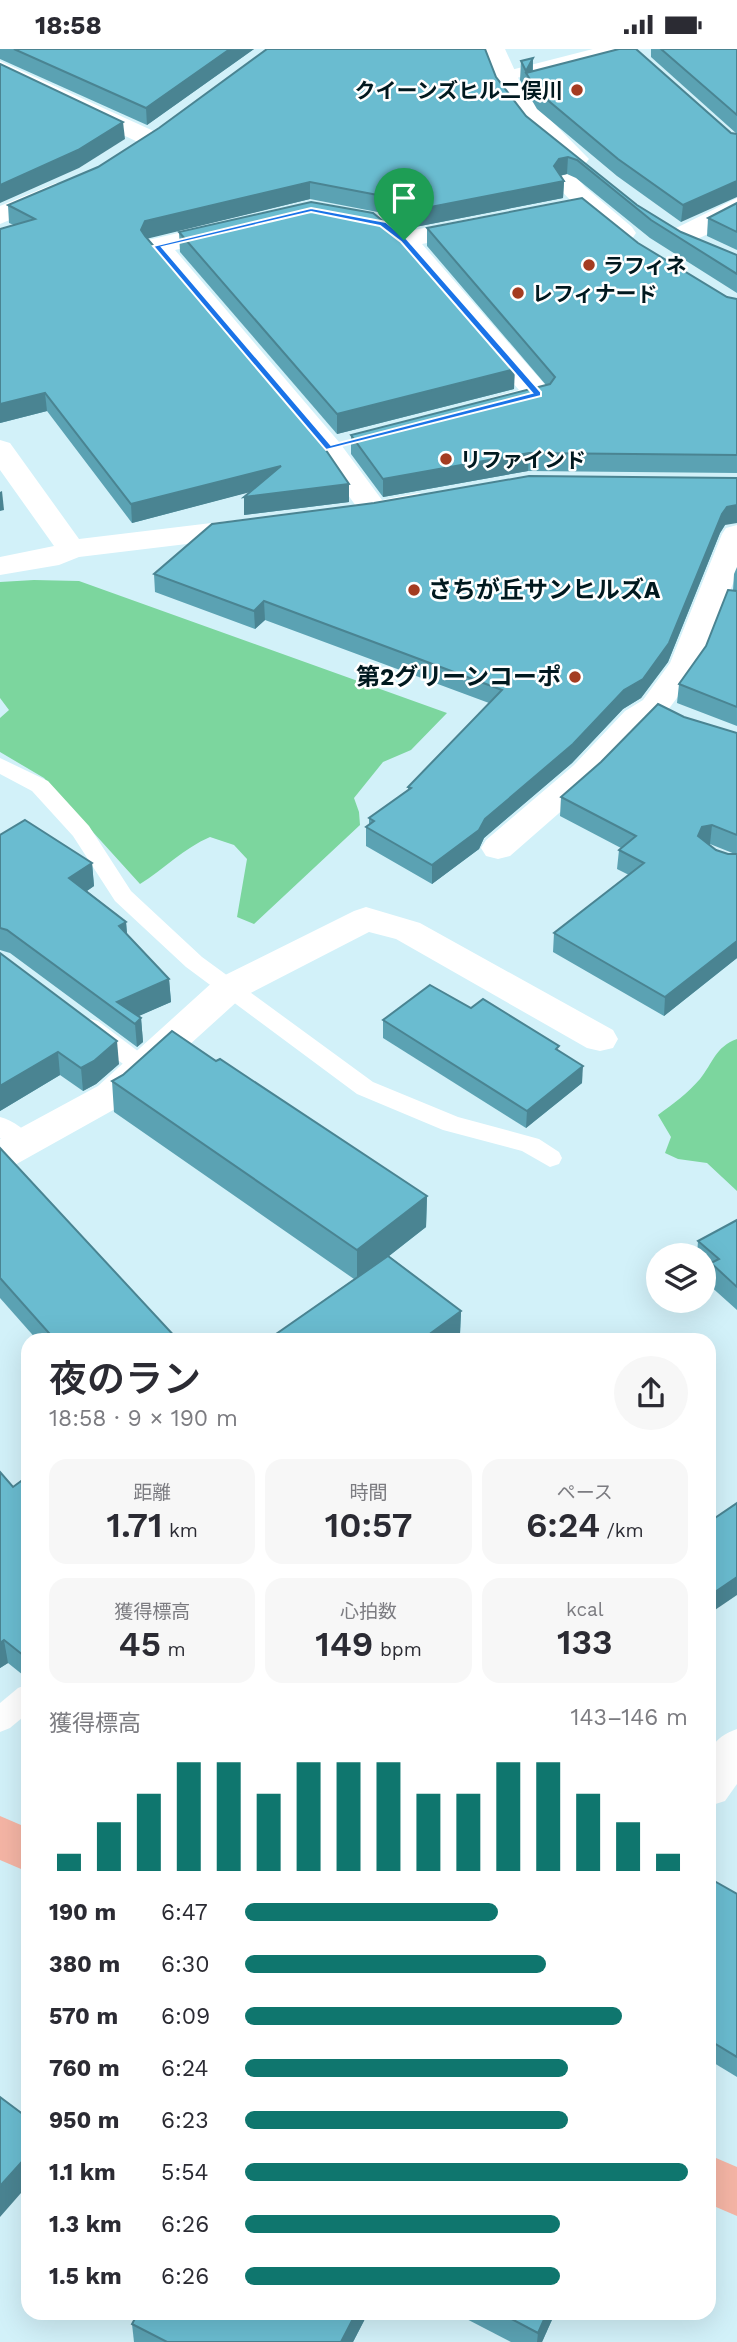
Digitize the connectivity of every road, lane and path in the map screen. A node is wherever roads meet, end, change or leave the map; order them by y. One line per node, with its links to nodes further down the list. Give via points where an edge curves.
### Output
1 (493, 49): 4 (street)
2 (611, 49): 4 (lane)
3 (0, 68): 6 (street, via 139,144)
4 (501, 77): 5 (street)
5 (526, 115): 7 (street); 17 (street, via 574,206)
6 (170, 123)
7 (594, 174)
8 (76, 182): 11 (street)
9 (737, 206): 15 (street)
10 (323, 212): 16 (street, via 383,224)
11 (0, 215)
12 (509, 219): 16 (street)
13 (659, 221): 15 (street)
14 (260, 222): 22 (street, via 157,246 342,445)
15 (681, 236): 18 (street)
16 (404, 240): 19 (street, via 538,394)
17 (643, 248)
18 (709, 250)
19 (472, 411)
20 (0, 449): 26 (street)
21 (438, 499): 22 (street)
22 (374, 510): 23 (street)
23 (340, 515)
24 (277, 524): 26 (street)
25 (737, 534): 28 (street)
26 (71, 549): 27 (street, via 60,556)
27 (0, 566)
28 (724, 600): 29 (street)
29 (654, 707): 30 (street); 32 (street)
30 (685, 721)
31 (0, 765): 33 (lane, via 40,786 81,831 123,896)
32 (498, 848)
33 (228, 989): 35 (street, via 366,919 408,931); 36 (street); 38 (lane, via 365,1088 451,1124 530,1145)
34 (77, 1017): 36 (lane)
35 (600, 1039)
36 (142, 1067): 37 (street, via 111,1095)
37 (8, 1142)
38 (550, 1158)
39 (21, 1702): 40 (lane)
40 (0, 1720)
41 (737, 1748): 42 (street)
42 (716, 1777)
43 (0, 1836): 44 (main road)
44 (21, 1848)
45 (716, 2182): 46 (main road)
46 (737, 2192)

